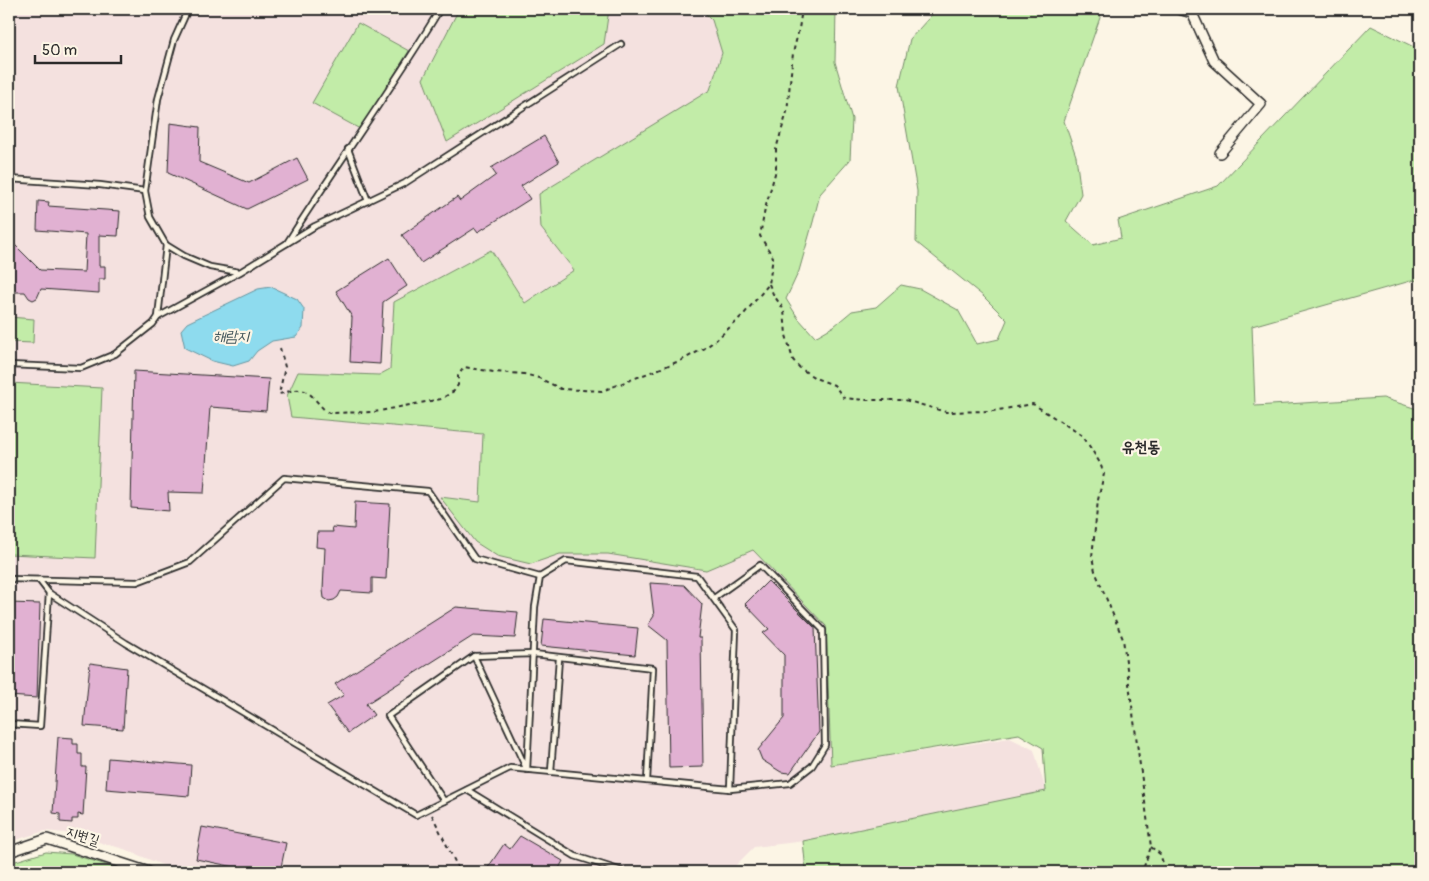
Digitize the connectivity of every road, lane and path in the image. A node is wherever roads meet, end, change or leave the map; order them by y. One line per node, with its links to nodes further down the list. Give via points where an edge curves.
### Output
1 (188, 9): 9 (lane, via 174,40 158,99)
2 (440, 9): 6 (lane, via 406,66)
3 (802, 9): 14 (path, via 793,52 787,112 776,149 776,170 760,236 773,257)
4 (1179, 9): 7 (street, via 1192,13 1214,61 1261,104)
5 (621, 44): 10 (lane, via 405,183)
6 (348, 149): 10 (lane); 11 (lane)
7 (1220, 153)
8 (9, 179): 9 (lane, via 100,184)
9 (145, 191): 12 (lane, via 150,217)
10 (368, 201): 11 (lane)
11 (286, 244): 13 (lane)
12 (166, 245): 13 (lane, via 210,267); 15 (lane)
13 (240, 272): 15 (lane)
14 (770, 284): 16 (path, via 744,314 705,348 602,391 561,389 524,374 464,367 454,391 441,400 374,412 329,413 307,392 279,394 285,367); 34 (path, via 784,310 786,336 793,360 814,378 834,385 844,398 905,400 946,412 993,411 1033,404 1083,436 1090,446 1104,474 1092,556 1123,640)
15 (158, 317): 17 (lane, via 115,354 81,368)
16 (280, 348)
17 (9, 365)
18 (540, 577): 20 (lane, via 475,559 428,492 284,478 190,562 137,582); 22 (lane, via 566,561 697,576); 23 (lane)
19 (9, 578): 20 (lane)
20 (39, 580): 21 (lane)
21 (49, 592): 26 (lane, via 40,726); 33 (lane, via 126,643 416,815)
22 (714, 598): 30 (lane, via 736,630); 30 (lane, via 760,565 823,630 825,745 812,766 790,783)
23 (534, 654): 24 (lane); 25 (lane); 27 (lane)
24 (474, 656): 27 (lane); 32 (lane, via 388,716)
25 (559, 658): 28 (lane); 29 (lane, via 653,668)
26 (9, 724)
27 (527, 770): 28 (lane); 31 (lane, via 510,768)
28 (552, 772): 29 (lane)
29 (647, 781): 30 (lane)
30 (730, 789)
31 (467, 790): 32 (lane); 38 (lane, via 575,856)
32 (444, 801): 33 (lane)
33 (429, 808): 36 (path)
34 (1151, 847): 39 (path); 40 (path, via 1160,854)
35 (9, 852): 37 (street, 지변길, via 47,839)
36 (459, 870)
37 (149, 872)
38 (622, 872)
39 (1142, 872)
40 (1166, 872)

